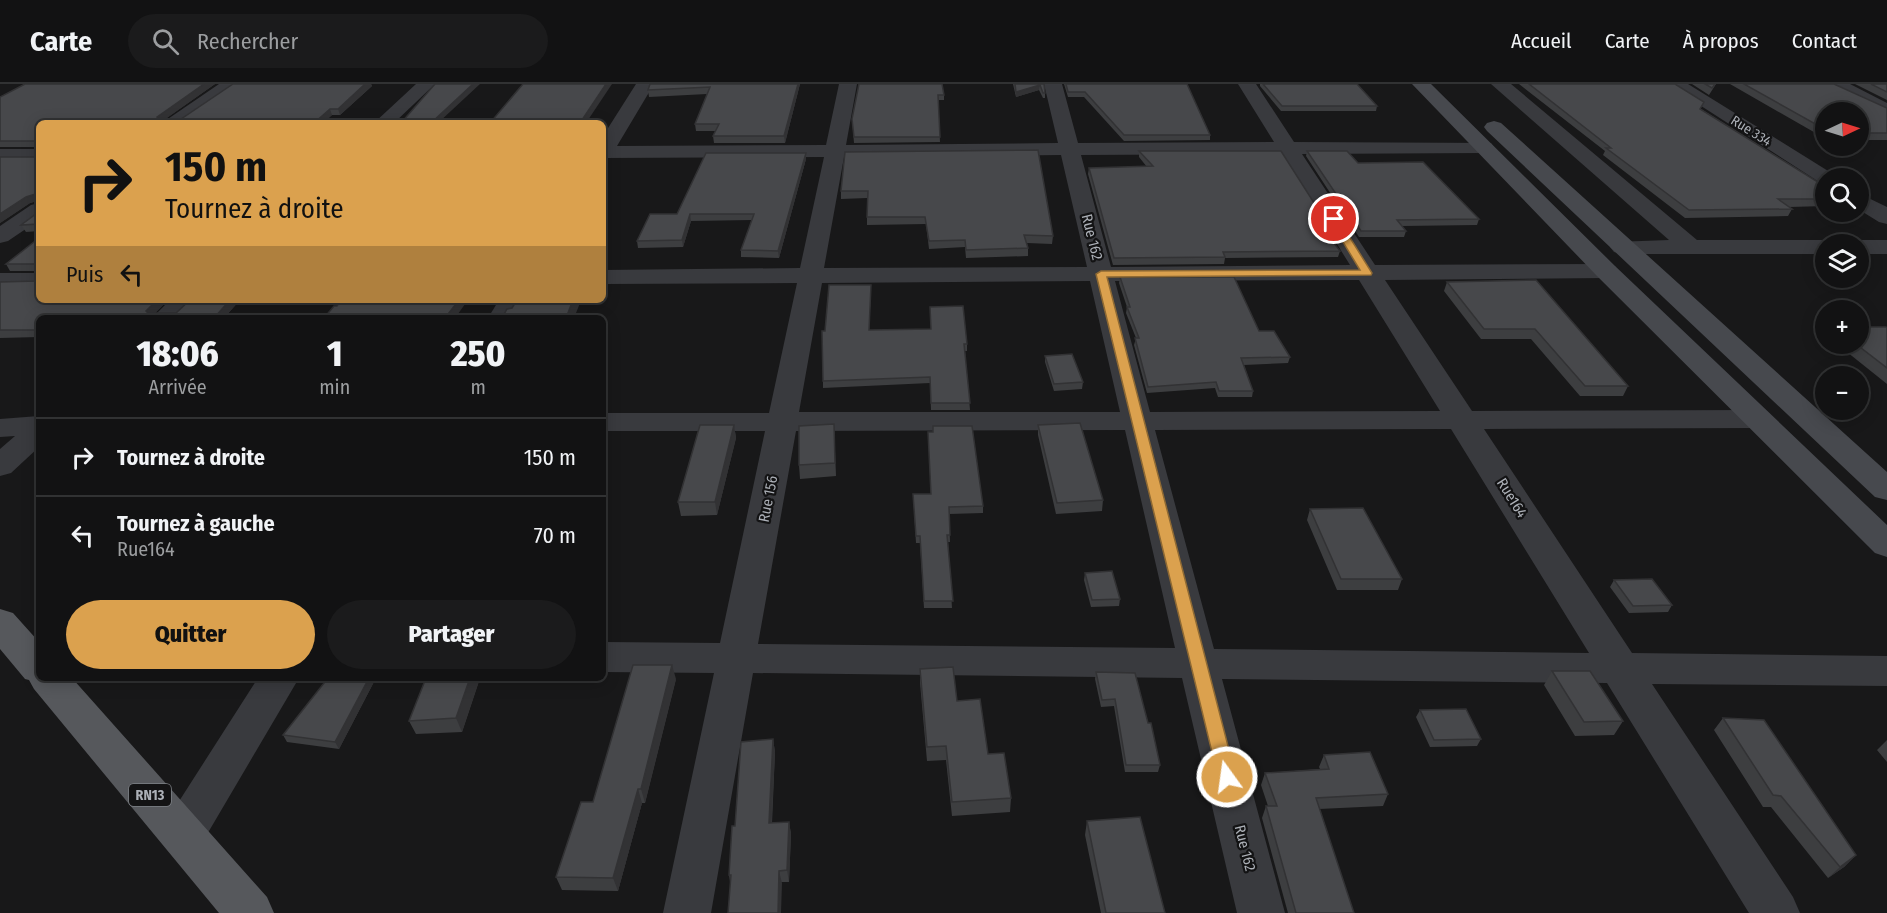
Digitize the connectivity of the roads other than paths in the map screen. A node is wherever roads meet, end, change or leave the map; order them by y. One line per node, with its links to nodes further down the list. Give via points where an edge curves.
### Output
1 (231, 84): 13 (street)
2 (426, 84): 14 (street)
3 (645, 84): 15 (street)
4 (848, 84): 19 (street, Rue 156)
5 (1053, 84): 18 (street, Rue 162)
6 (1247, 84): 17 (street, Rue164)
7 (1421, 84): 16 (main road)
8 (1448, 84): 28 (main road)
9 (1500, 84): 29 (street)
10 (1676, 84): 23 (street, Rue 334)
11 (1837, 84): 12 (street)
12 (1887, 110)
13 (176, 120)
14 (386, 120)
15 (606, 147)
16 (1484, 147): 17 (street); 33 (main road)
17 (1288, 148): 18 (street); 34 (street, Rue164)
18 (1070, 149): 19 (street); 35 (street, Rue 162)
19 (836, 151): 20 (street); 36 (street, Rue 156)
20 (606, 152)
21 (0, 155): 22 (street)
22 (36, 155)
23 (1815, 171)
24 (1869, 206): 26 (street)
25 (36, 212): 27 (street)
26 (1887, 217)
27 (0, 236)
28 (1622, 247): 29 (street); 51 (main road)
29 (1691, 247): 30 (street)
30 (1815, 247)
31 (1869, 247): 32 (street)
32 (1887, 247)
33 (1606, 271): 34 (street); 42 (main road)
34 (1367, 273): 35 (street); 43 (street, Rue164)
35 (1101, 274): 36 (street); 44 (street, Rue 162)
36 (811, 276): 37 (street); 46 (street, Rue 156)
37 (606, 277)
38 (0, 280): 39 (street)
39 (36, 280)
40 (182, 303): 41 (street)
41 (168, 315)
42 (1758, 419): 43 (street); 52 (main road)
43 (1461, 420): 44 (street); 58 (street, Rue164)
44 (1138, 421): 46 (street); 56 (street, Rue 162)
45 (606, 422): 46 (street)
46 (783, 422): 55 (street, Rue 156)
47 (36, 425): 48 (street)
48 (0, 428)
49 (36, 434): 50 (street)
50 (0, 466)
51 (1887, 490)
52 (1887, 544)
53 (0, 623): 57 (main road)
54 (606, 657): 55 (street)
55 (737, 659): 56 (street); 64 (street, Rue 156)
56 (1199, 663): 58 (street); 65 (street, Rue 162)
57 (36, 665)
58 (1620, 669): 59 (street); 66 (street, Rue164)
59 (1887, 671)
60 (51, 681): 62 (main road, RN13)
61 (277, 681): 62 (street)
62 (183, 834): 63 (main road, RN13)
63 (250, 913)
64 (687, 913)
65 (1261, 913)
66 (1776, 913)

